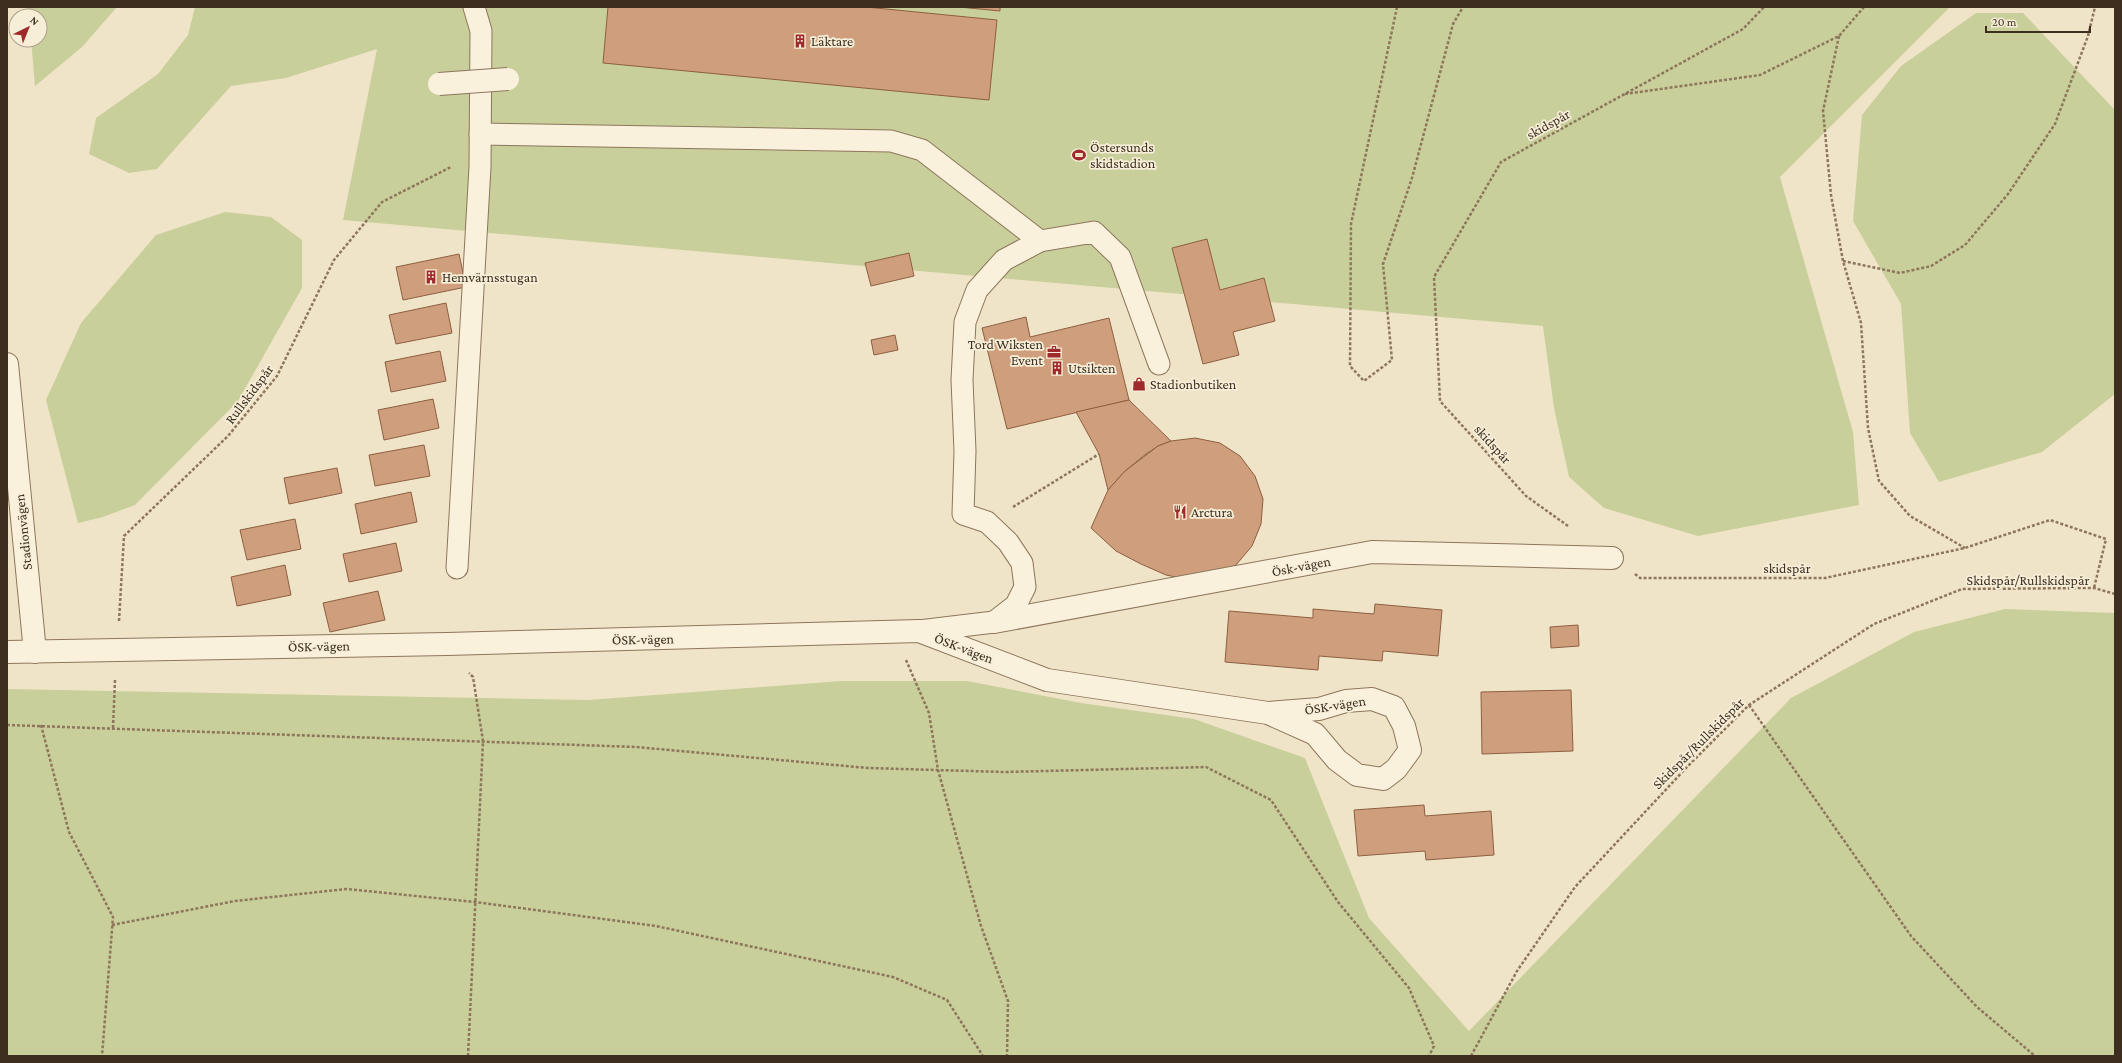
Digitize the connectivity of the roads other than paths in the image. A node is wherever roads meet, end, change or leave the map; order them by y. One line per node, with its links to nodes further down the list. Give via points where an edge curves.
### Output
1 (474, 7): 4 (lane, via 482,31)
2 (508, 79): 3 (street, bridge)
3 (439, 84)
4 (480, 134): 5 (lane, via 891,140 922,150); 9 (lane)
5 (1040, 240): 7 (lane, via 1094,232 1120,257); 10 (lane, via 1004,260 977,290 965,322 962,380 966,451 963,514 987,522 1008,542 1022,563 1025,587 1016,605)
6 (7, 364): 13 (street, Stadionvägen)
7 (1159, 364)
8 (1612, 558): 10 (street, Ösk-vägen, via 1372,552)
9 (457, 568)
10 (994, 622): 11 (lane)
11 (919, 631): 13 (street, ÖSK-vägen); 14 (street, ÖSK-vägen, via 1047,680)
12 (7, 652): 13 (street, ÖSK-vägen)
13 (35, 652)
14 (1268, 713): 14 (street, ÖSK-vägen, via 1319,709 1346,701 1372,699 1394,707 1404,726 1410,750 1396,769 1383,779 1357,775 1337,760 1315,734)

